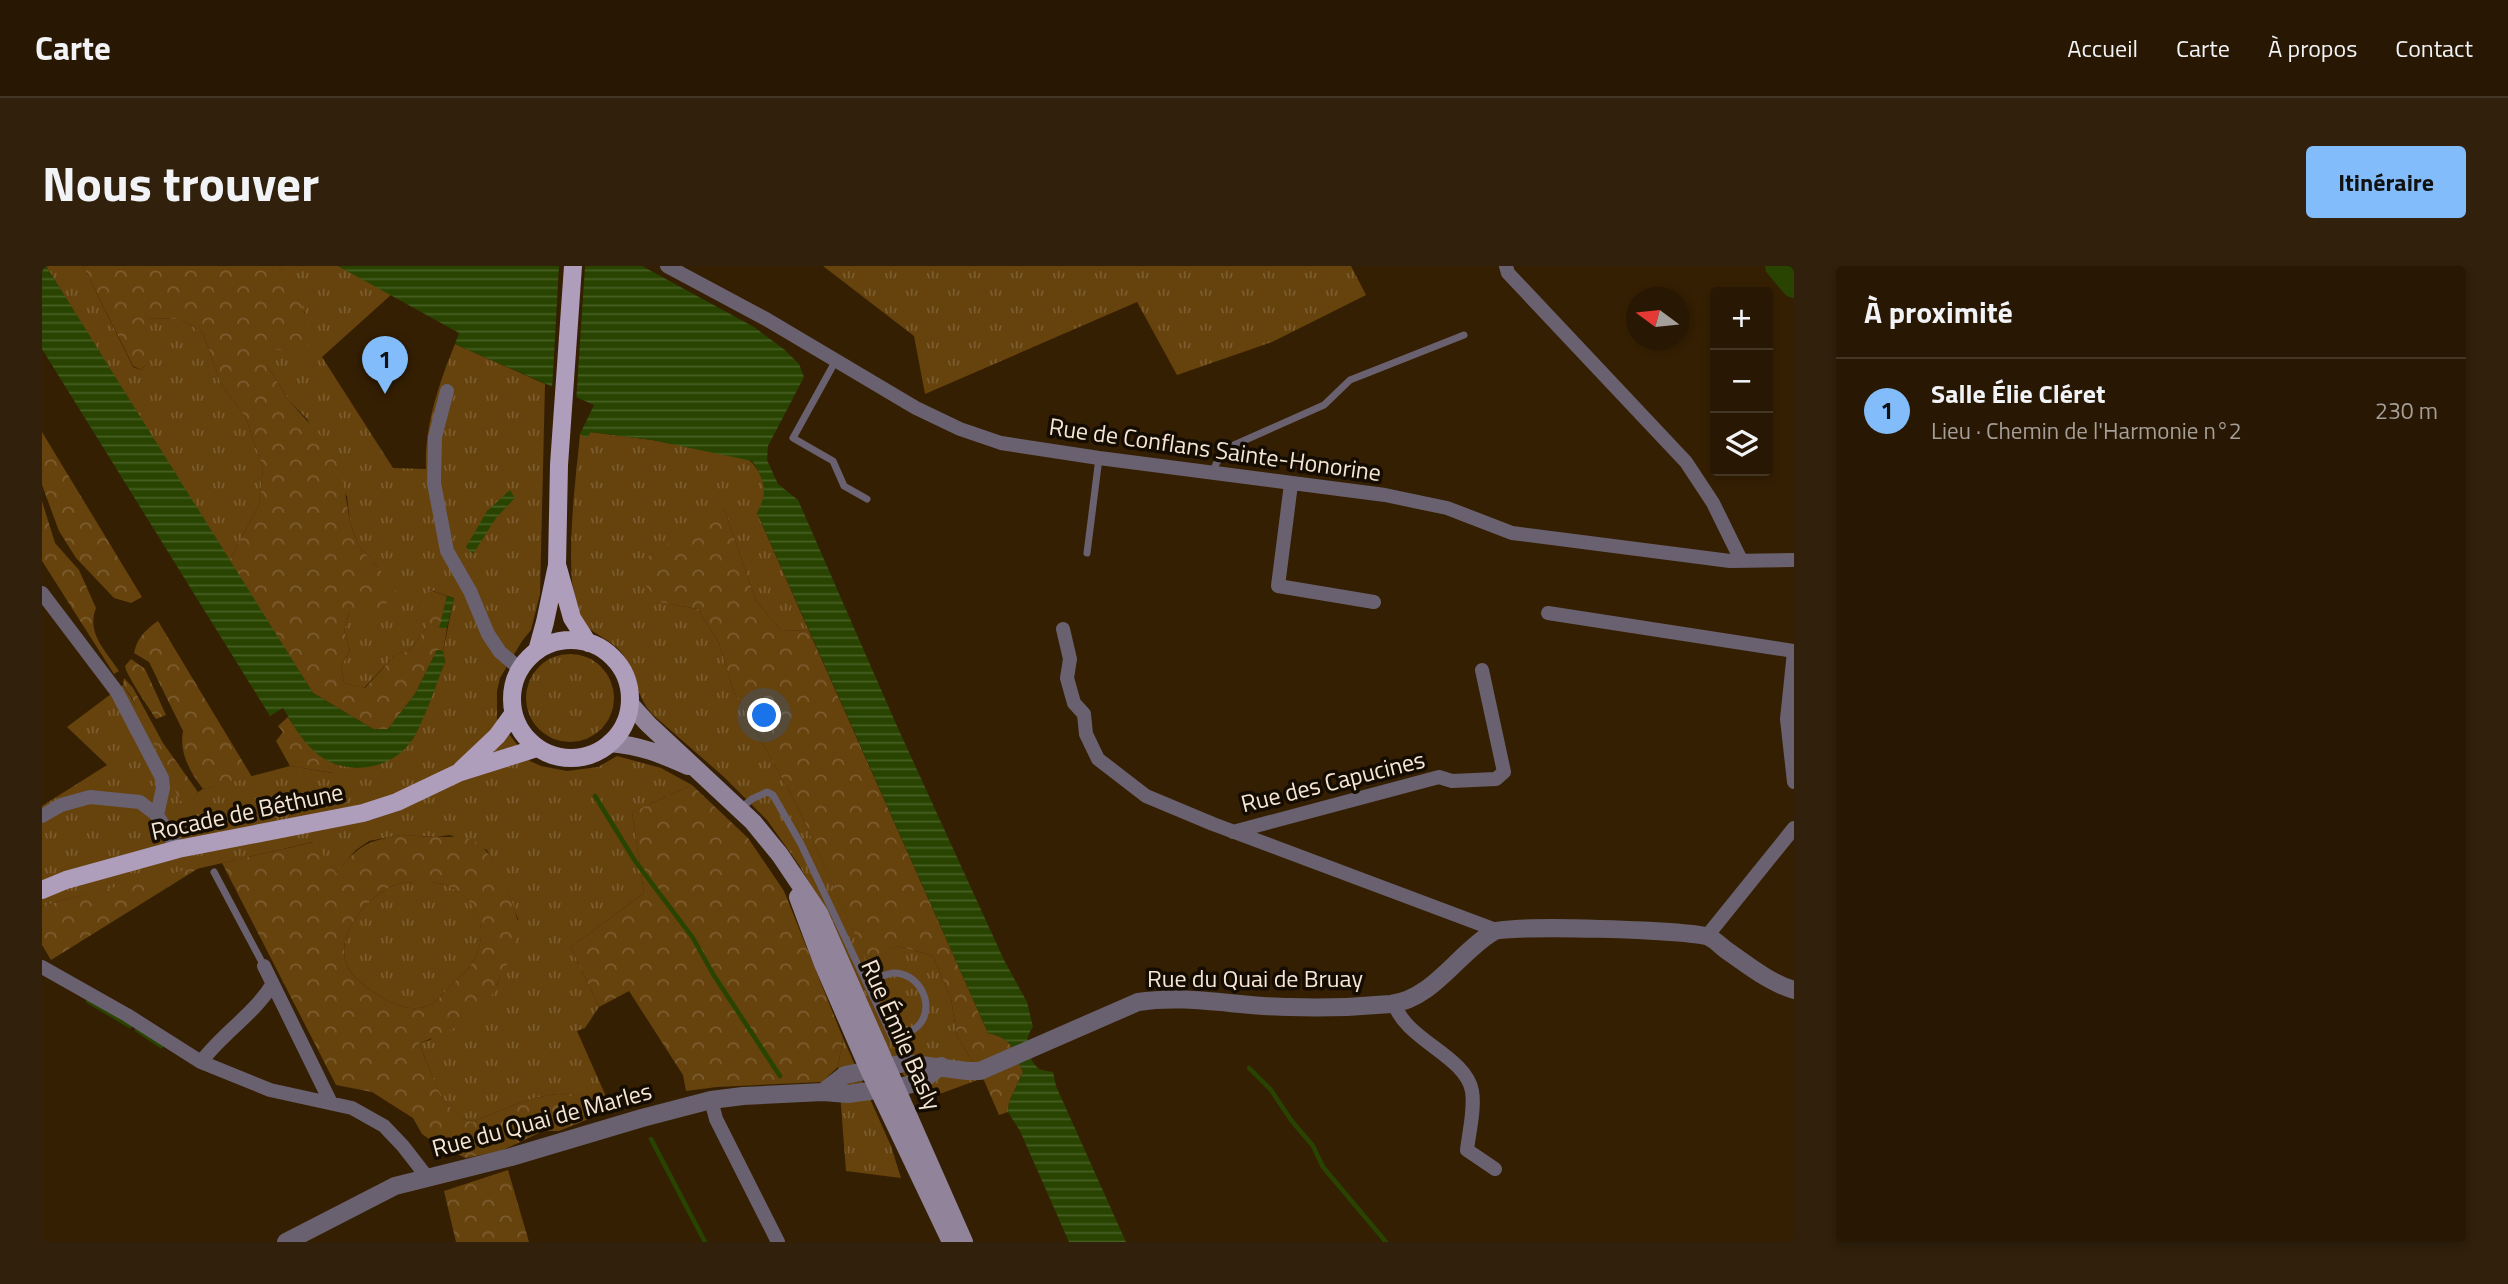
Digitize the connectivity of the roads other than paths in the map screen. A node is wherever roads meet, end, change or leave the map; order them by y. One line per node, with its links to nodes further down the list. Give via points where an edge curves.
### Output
1 (573, 266): 14 (main road)
2 (667, 266): 5 (street, Rue de Conflans Sainte-Honorine)
3 (1506, 266): 12 (street, via 1686,462)
4 (1464, 335): 8 (lane, via 1350,380 1324,405 1234,444)
5 (835, 362): 7 (street, Rue de Conflans Sainte-Honorine, via 923,412 976,435); 10 (lane, via 793,438 833,461 844,486)
6 (447, 391): 22 (street, via 435,437 434,483 447,551 488,634)
7 (1099, 458): 8 (street, Rue de Conflans Sainte-Honorine); 11 (lane)
8 (1212, 473): 9 (street, Rue de Conflans Sainte-Honorine)
9 (1291, 484): 12 (street, Rue de Conflans Sainte-Honorine, via 1438,506 1512,533); 16 (street, via 1278,586)
10 (867, 499)
11 (1087, 553)
12 (1741, 560): 13 (street, Rue de Conflans Sainte-Honorine)
13 (1794, 560)
14 (557, 565): 19 (main road, via 572,618); 20 (main road)
15 (42, 593): 32 (street, via 117,692 162,779)
16 (1374, 602)
17 (1548, 613): 21 (street)
18 (1063, 629): 35 (street, Rue des Capucines, via 1070,659 1067,678 1098,759 1146,796)
19 (588, 643): 20 (main road, via 570,640); 24 (main road, via 615,660 626,680)
20 (537, 651): 22 (main road)
21 (1794, 652): 30 (street, via 1787,719)
22 (520, 669): 25 (main road, via 512,691)
23 (1482, 670): 35 (street, Rue des Capucines, via 1504,772 1496,779 1452,781 1439,777)
24 (630, 704): 26 (main road); 28 (main road, Rue Émile Basly)
25 (513, 714): 27 (main road); 29 (main road, Rocade de Béthune)
26 (610, 743): 27 (main road, via 582,758 566,759); 28 (main road, via 640,746)
27 (537, 748): 29 (main road, Rocade de Béthune)
28 (700, 772): 31 (main road, Rue Émile Basly)
29 (458, 773): 36 (main road, Rocade de Béthune, via 397,803 363,813)
30 (1794, 782)
31 (740, 808): 37 (main road, Rue Émile Basly); 44 (lane, via 767,792 777,800)
32 (157, 815): 33 (street, via 140,802 90,797 61,804); 36 (street)
33 (42, 816)
34 (1794, 828): 41 (street)
35 (1233, 832): 40 (street, Rue des Capucines)
36 (178, 849): 39 (main road, Rocade de Béthune)
37 (780, 855): 49 (main road, Rue Émile Basly, via 822,964); 49 (main road, Rue Émile Basly, via 827,931)
38 (214, 872): 42 (lane)
39 (42, 890)
40 (1496, 930): 41 (street, via 1528,927); 47 (street, Rue du Quai de Bruay, via 1413,998)
41 (1707, 936): 46 (street, via 1775,984)
42 (264, 966): 45 (street)
43 (42, 967): 48 (street)
44 (867, 983): 44 (lane, via 893,1039 921,1022 924,995 917,982 893,973)
45 (272, 985): 48 (street, via 260,1004); 51 (street)
46 (1794, 990)
47 (1394, 1003): 49 (street, Rue du Quai de Bruay, via 1290,1007 1164,998 1138,1002 980,1071 941,1066 918,1083); 52 (street, via 1398,1017 1462,1071 1472,1090 1467,1150)
48 (201, 1062): 51 (street, via 270,1090)
49 (883, 1079): 50 (street, Rue du Quai de Marles, via 845,1074 823,1092); 56 (main road, Rue Émile Basly); 57 (main road, Rue Émile Basly, via 917,1133)
50 (711, 1100): 53 (street, Rue du Quai de Marles); 55 (street, via 716,1119)
51 (331, 1103): 53 (street, via 352,1108 384,1126)
52 (1495, 1169)
53 (427, 1177): 54 (street, Rue du Quai de Marles, via 385,1191)
54 (286, 1242)
55 (778, 1242)
56 (951, 1242)
57 (964, 1242)

